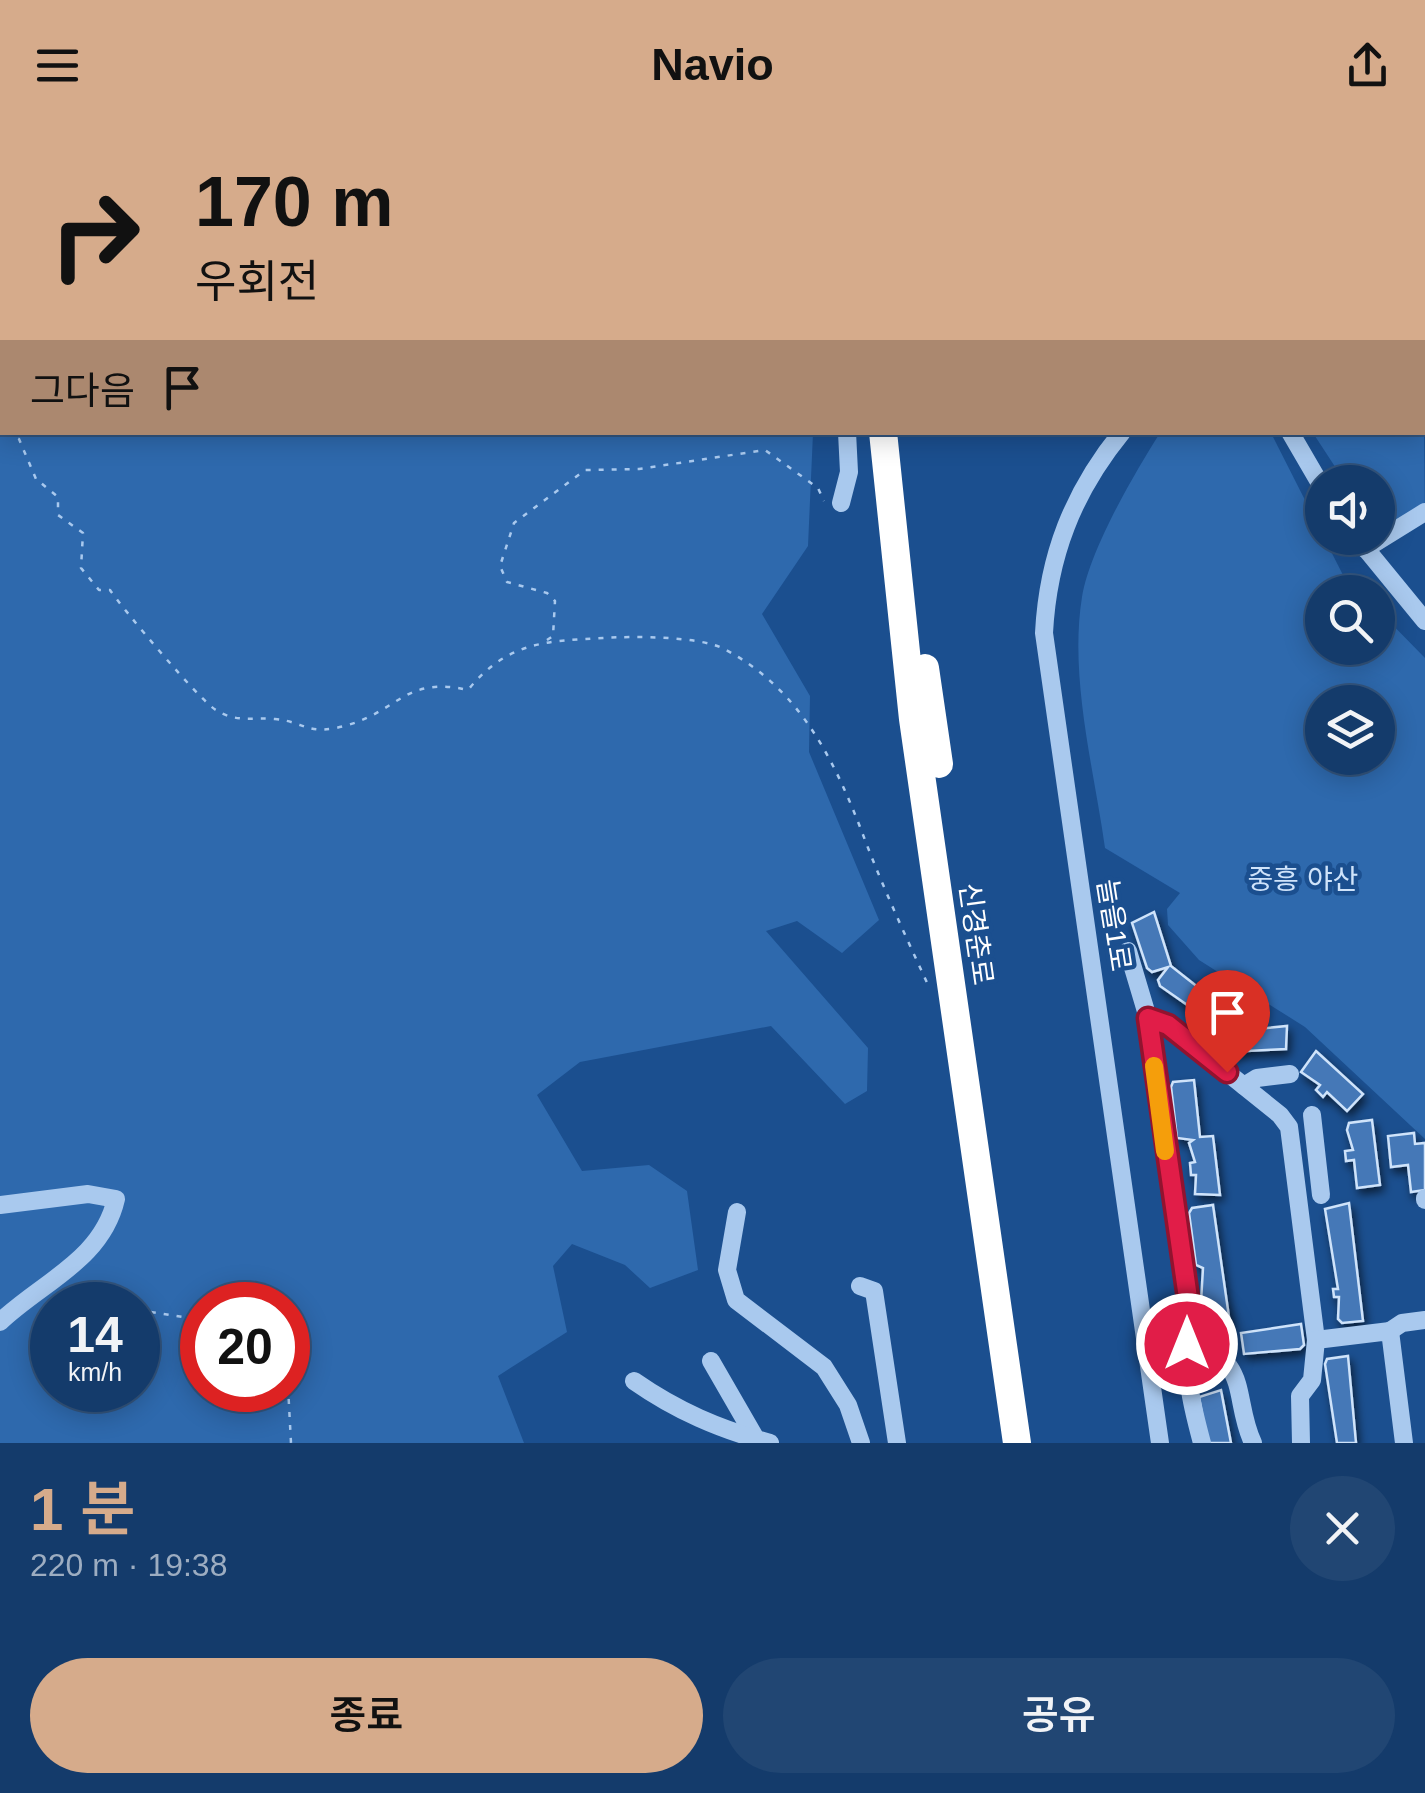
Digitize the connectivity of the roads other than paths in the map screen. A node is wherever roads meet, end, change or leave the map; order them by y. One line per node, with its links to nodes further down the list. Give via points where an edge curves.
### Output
1 (847, 435): 7 (street, via 849,472)
2 (883, 435): 12 (highway, 신경춘로, via 902,637)
3 (902, 435): 12 (highway, 신경춘로)
4 (1120, 435): 36 (street, 늘을1로, via 1062,529 1044,633)
5 (1292, 435): 6 (street)
6 (1309, 465)
7 (841, 503)
8 (1425, 512): 9 (street)
9 (1395, 527)
10 (1371, 555): 11 (street)
11 (1425, 621)
12 (952, 932): 34 (highway, 신경춘로); 35 (highway, 신경춘로)
13 (1128, 951): 14 (street)
14 (1148, 1018): 16 (street, via 1168,1025); 28 (street, via 1192,1326)
15 (1290, 1074): 16 (street)
16 (1244, 1086): 19 (street, via 1289,1127)
17 (1312, 1114): 18 (street)
18 (1317, 1158): 19 (street); 20 (street)
19 (1293, 1162): 27 (street)
20 (1321, 1195)
21 (0, 1206): 25 (street, via 88,1194 116,1199 110,1224 83,1260)
22 (737, 1212): 32 (street, via 727,1270 736,1300 824,1367 848,1404)
23 (860, 1286): 33 (street, via 874,1291)
24 (1425, 1320): 26 (street)
25 (0, 1322)
26 (1390, 1331): 27 (street); 40 (street)
27 (1316, 1340): 39 (street, via 1312,1380 1300,1396)
28 (1187, 1344): 37 (street); 38 (street, via 1236,1372)
29 (711, 1361): 31 (street)
30 (634, 1380): 31 (street, via 672,1408)
31 (763, 1441)
32 (861, 1443)
33 (897, 1443)
34 (1017, 1443)
35 (1033, 1443)
36 (1160, 1443)
37 (1202, 1443)
38 (1253, 1443)
39 (1301, 1443)
40 (1404, 1443)

